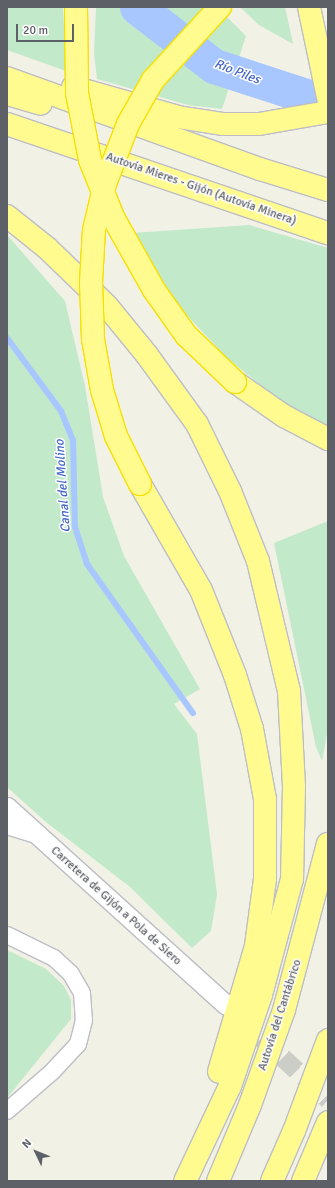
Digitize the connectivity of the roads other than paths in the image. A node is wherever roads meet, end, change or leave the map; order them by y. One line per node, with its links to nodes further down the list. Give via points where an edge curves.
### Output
1 (76, 7): 16 (highway, bridge, via 77,94 90,160 114,219 133,256 186,334 235,382 284,416)
2 (220, 7): 26 (highway, bridge, via 153,80 128,124 105,184 94,230 91,282 92,339 102,390 116,436 140,484 201,590 232,668 252,729 265,799 266,879 256,946 213,1089)
3 (309, 7): 7 (highway)
4 (7, 68): 8 (highway, via 178,117 223,124 259,124)
5 (7, 78): 11 (highway)
6 (7, 94): 11 (highway)
7 (328, 97)
8 (328, 112)
9 (7, 116): 12 (highway)
10 (7, 124): 12 (highway)
11 (193, 144): 13 (highway)
12 (74, 145): 15 (highway, Autovía Mieres - Gijón (Autovía Minera))
13 (328, 190)
14 (7, 216): 27 (highway, via 47,248 107,306 197,424 230,491 258,561 289,691 294,786 292,879 261,995 230,1086)
15 (328, 233)
16 (328, 439)
17 (7, 807): 19 (street, Carretera de Gijón a Pola de Siero)
18 (7, 826): 19 (street)
19 (40, 836): 22 (street, Carretera de Gijón a Pola de Siero)
20 (328, 844): 28 (highway, Autovía del Cantábrico, via 284,1010 250,1105)
21 (7, 935): 24 (street, via 54,958 71,974 82,993 84,1020 78,1044 53,1071)
22 (226, 1005)
23 (328, 1040): 29 (highway, via 294,1132)
24 (7, 1111)
25 (328, 1122): 30 (highway)
26 (173, 1181)
27 (185, 1181)
28 (218, 1181)
29 (272, 1181)
30 (303, 1181)

